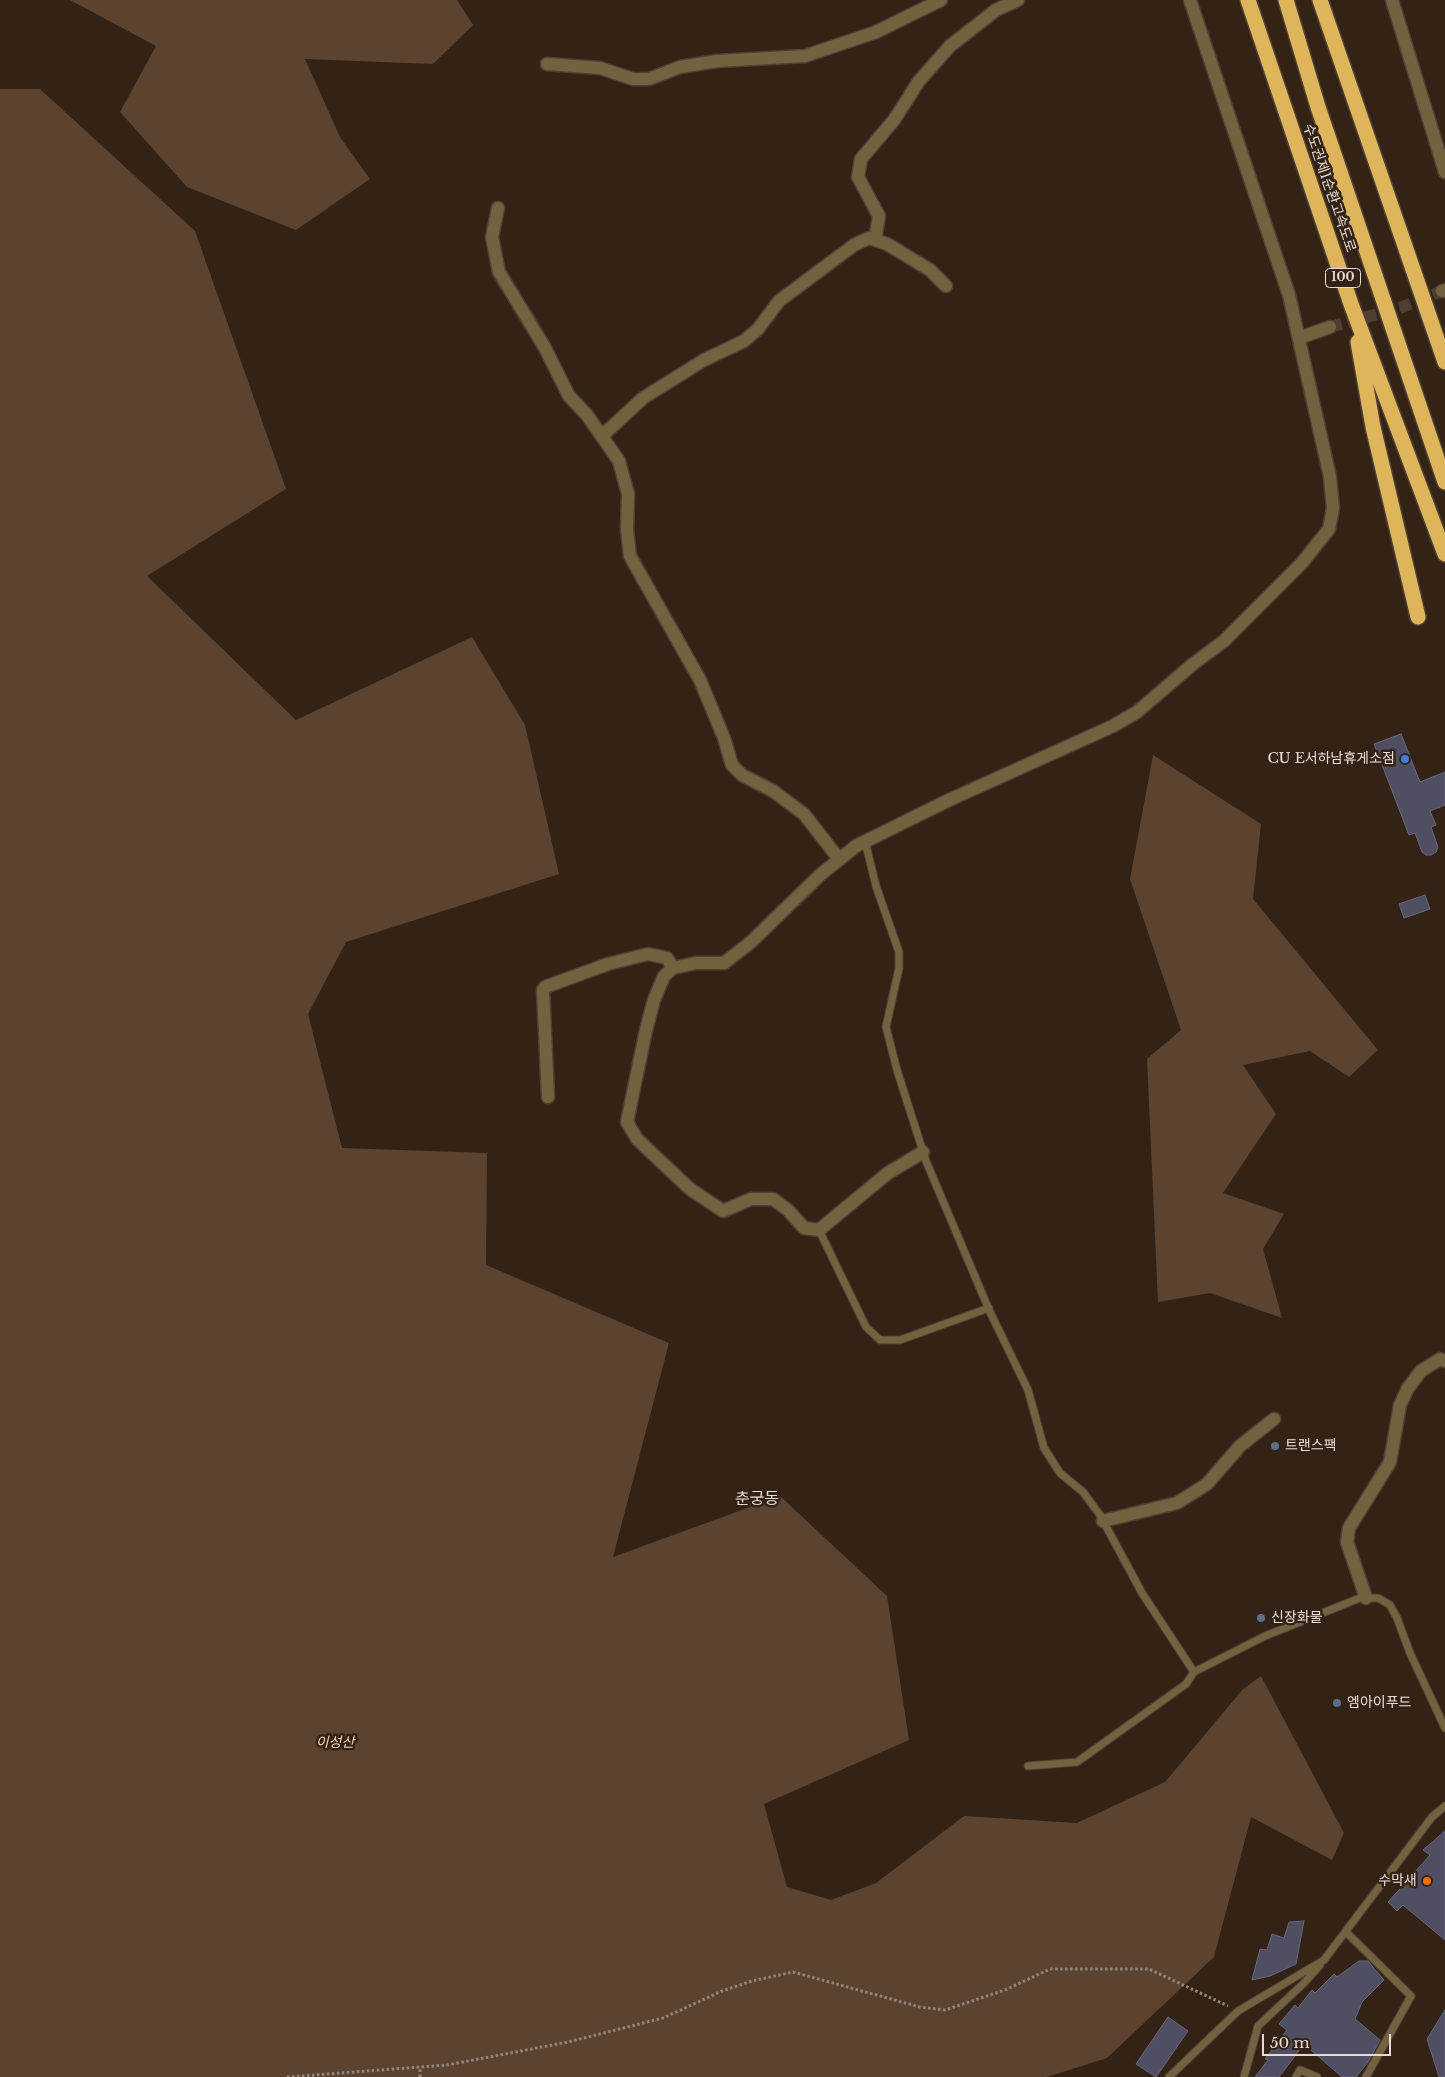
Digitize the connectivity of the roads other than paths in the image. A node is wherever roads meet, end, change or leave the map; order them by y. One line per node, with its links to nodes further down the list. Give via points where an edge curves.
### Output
1 (941, 0): 9 (street, via 876,32 805,56 680,66 649,79 633,79 600,68)
2 (1017, 0): 13 (street, via 996,10 950,46 919,80 894,120 861,159 858,177 879,216)
3 (1190, 0): 17 (street, via 1289,294)
4 (1248, 0): 15 (highway, 수도권제1순환고속도로 / 100)
5 (1286, 0): 20 (highway, via 1318,107)
6 (1320, 0): 10 (highway)
7 (1327, 0): 10 (highway)
8 (1392, 0): 11 (street)
9 (547, 64)
10 (1347, 78): 18 (highway)
11 (1445, 172)
12 (498, 208): 19 (street, via 492,237 499,272 570,396)
13 (875, 240): 14 (street, via 888,244 930,270); 19 (street, via 869,238 833,260 779,301 744,342 704,360 643,398)
14 (946, 286)
15 (1351, 304): 21 (highway, 수도권제1순환고속도로 / 100); 22 (highway, via 1373,427)
16 (1330, 327): 17 (street)
17 (1299, 338): 23 (street, via 1330,477 1332,508 1329,529 1301,564 1224,641 1137,712)
18 (1445, 362)
19 (602, 436): 24 (street, via 619,461 628,494 626,530 630,556 700,680 732,765 742,776 773,791 804,814)
20 (1445, 482)
21 (1445, 554)
22 (1418, 617)
23 (865, 841): 24 (street); 27 (lane, via 876,886 899,952 899,968 886,1027)
24 (839, 859): 25 (street, via 751,942 724,963 696,963)
25 (673, 968): 26 (street, via 667,958 648,954 608,964 542,990); 28 (street, via 664,976 654,1000 627,1122 637,1139 662,1164 690,1189 723,1211 751,1199 773,1199 804,1228)
26 (548, 1097)
27 (923, 1152): 28 (street, via 888,1173); 29 (lane)
28 (819, 1230): 29 (lane, via 866,1327 880,1340 900,1340)
29 (989, 1308): 32 (lane, via 1028,1390 1044,1448 1060,1473 1083,1492)
30 (1445, 1361): 33 (street, via 1440,1359 1421,1371 1408,1388 1400,1405 1390,1462 1349,1528 1347,1542)
31 (1274, 1419): 32 (street, via 1240,1446 1207,1484 1177,1503)
32 (1103, 1520): 34 (lane, via 1142,1593)
33 (1366, 1598): 34 (lane, via 1265,1636); 35 (lane, via 1378,1598 1390,1605)
34 (1194, 1672): 36 (lane, via 1186,1684 1076,1762)
35 (1445, 1728)
36 (1028, 1766)
37 (1445, 1806): 38 (lane, via 1432,1817)
38 (1346, 1932): 39 (lane); 44 (lane, via 1411,1996)
39 (1324, 1960): 40 (lane, via 1238,2011); 41 (lane, via 1258,2026)
40 (1169, 2077)
41 (1244, 2077)
42 (1296, 2077): 43 (lane, via 1300,2070)
43 (1317, 2077)
44 (1366, 2077)

